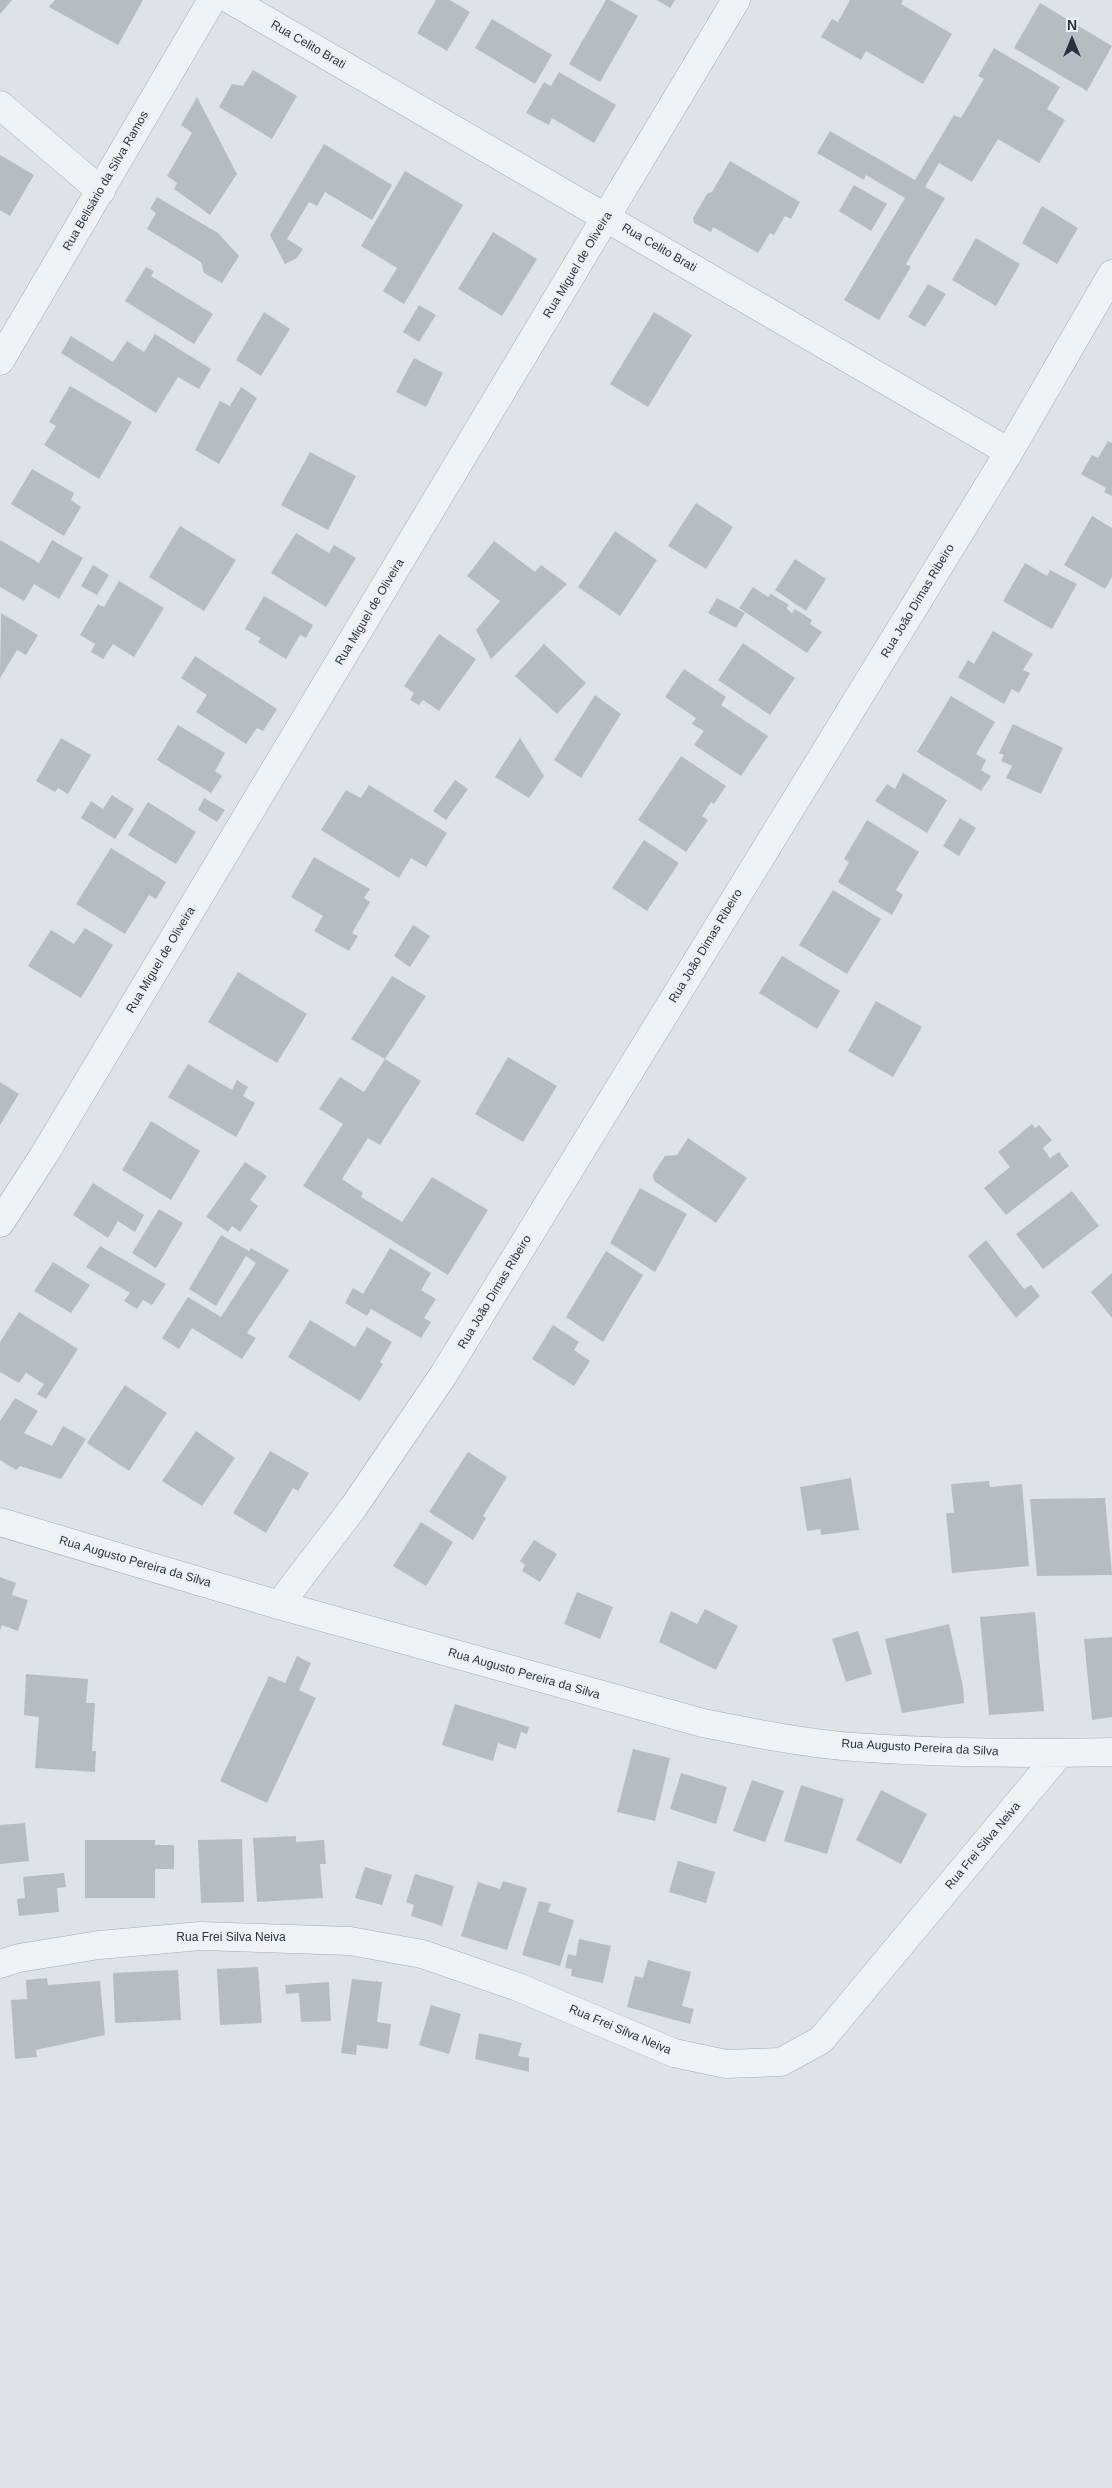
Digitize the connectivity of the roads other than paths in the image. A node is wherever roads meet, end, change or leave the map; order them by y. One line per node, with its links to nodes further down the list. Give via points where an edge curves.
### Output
1 (212, 0): 5 (street, Rua Belisário da Silva Ramos)
2 (231, 0): 6 (street, Rua Celito Brati)
3 (736, 0): 6 (street, Rua Miguel de Oliveira)
4 (0, 105): 5 (street)
5 (101, 191): 8 (street, Rua Belisário da Silva Ramos)
6 (606, 218): 9 (street, Rua Celito Brati); 10 (street, Rua Miguel de Oliveira, via 50,1147)
7 (1112, 274): 9 (street, Rua João Dimas Ribeiro)
8 (0, 361)
9 (1009, 452): 12 (street, Rua João Dimas Ribeiro, via 444,1374 353,1508)
10 (0, 1223)
11 (0, 1522): 12 (street, Rua Augusto Pereira da Silva)
12 (279, 1604): 14 (street, Rua Augusto Pereira da Silva, via 622,1702 764,1735 853,1746)
13 (1112, 1752): 14 (street)
14 (1060, 1753): 15 (street, Rua Frei Silva Neiva, via 821,2040 781,2062 726,2064 674,2053 518,1987 422,1954 350,1941 201,1936 99,1945)
15 (0, 1964)

